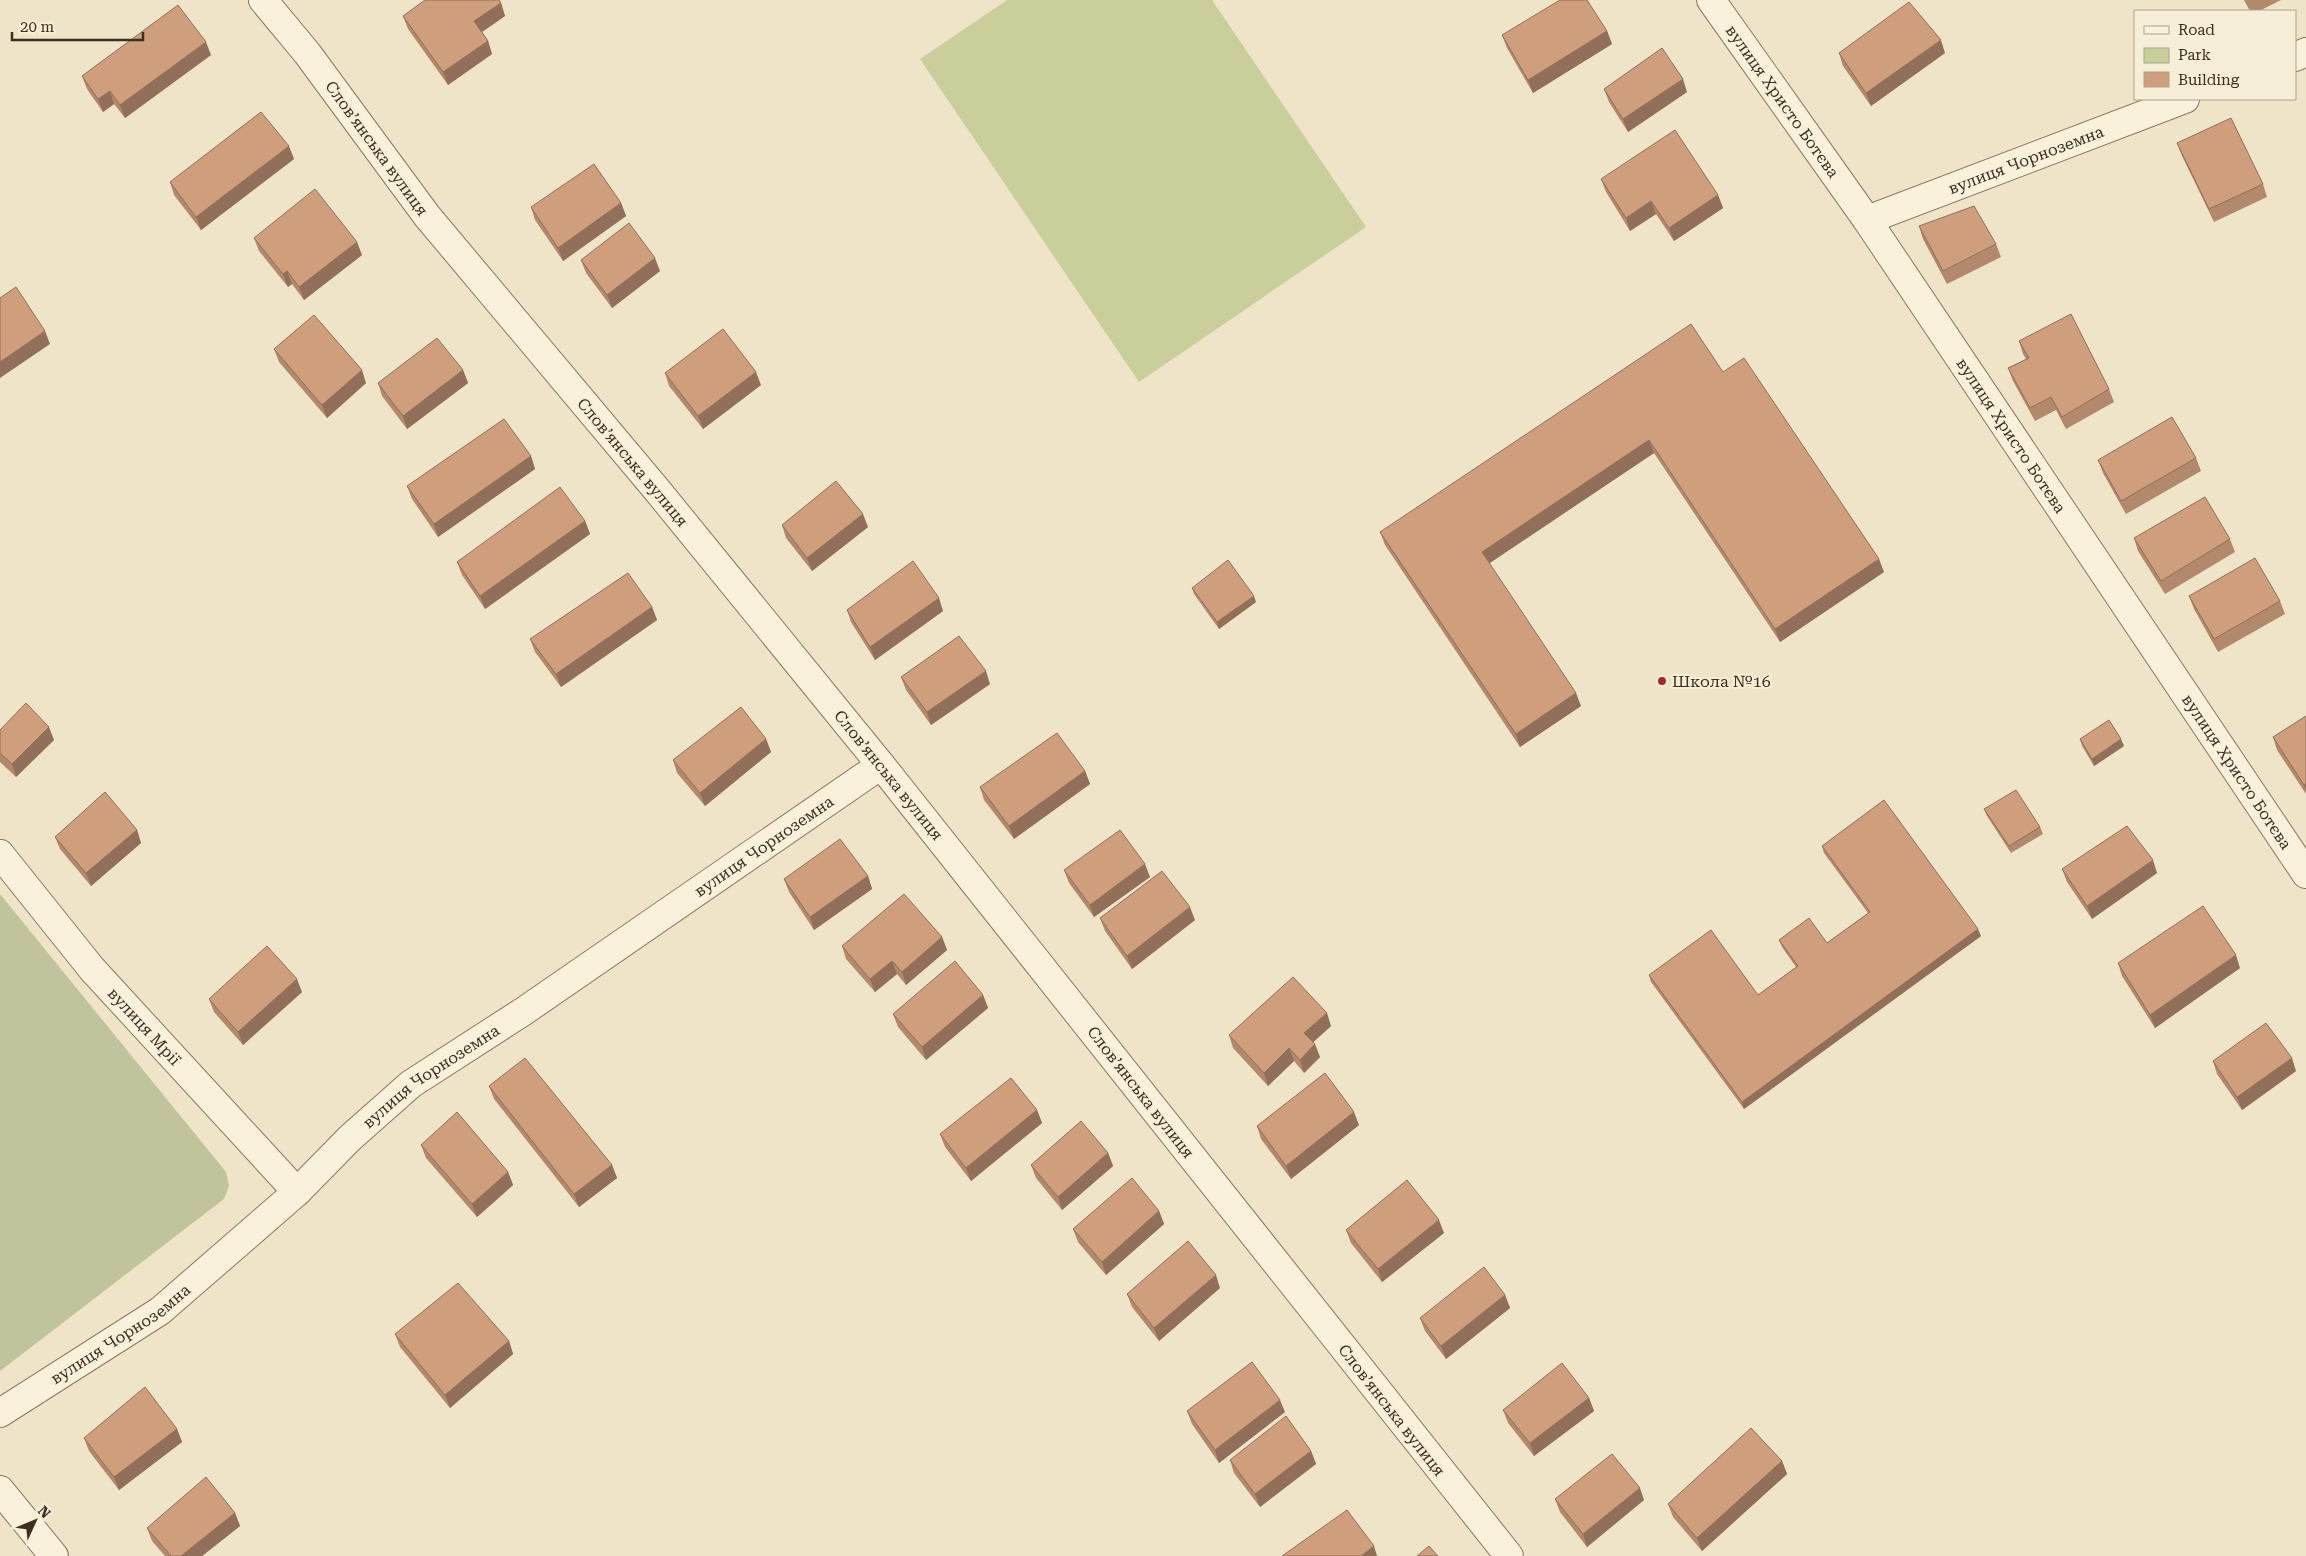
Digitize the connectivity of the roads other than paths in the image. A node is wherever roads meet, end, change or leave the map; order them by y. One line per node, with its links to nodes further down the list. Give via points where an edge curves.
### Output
1 (263, 0): 5 (street, Словʼянська вулиця, via 308,53 427,216 657,490)
2 (1711, 0): 4 (street, вулиця Христо Ботєва)
3 (2182, 100): 4 (street, вулиця Чорноземна)
4 (1867, 220): 7 (street, вулиця Христо Ботєва)
5 (881, 765): 8 (street, вулиця Чорноземна, via 532,1006 411,1084 350,1138); 12 (street, Словʼянська вулиця)
6 (0, 854): 8 (street, вулиця Мрії, via 92,969)
7 (2306, 874)
8 (297, 1192): 9 (street, вулиця Чорноземна, via 160,1311)
9 (0, 1413)
10 (0, 1490): 11 (street)
11 (54, 1556)
12 (1509, 1556)

